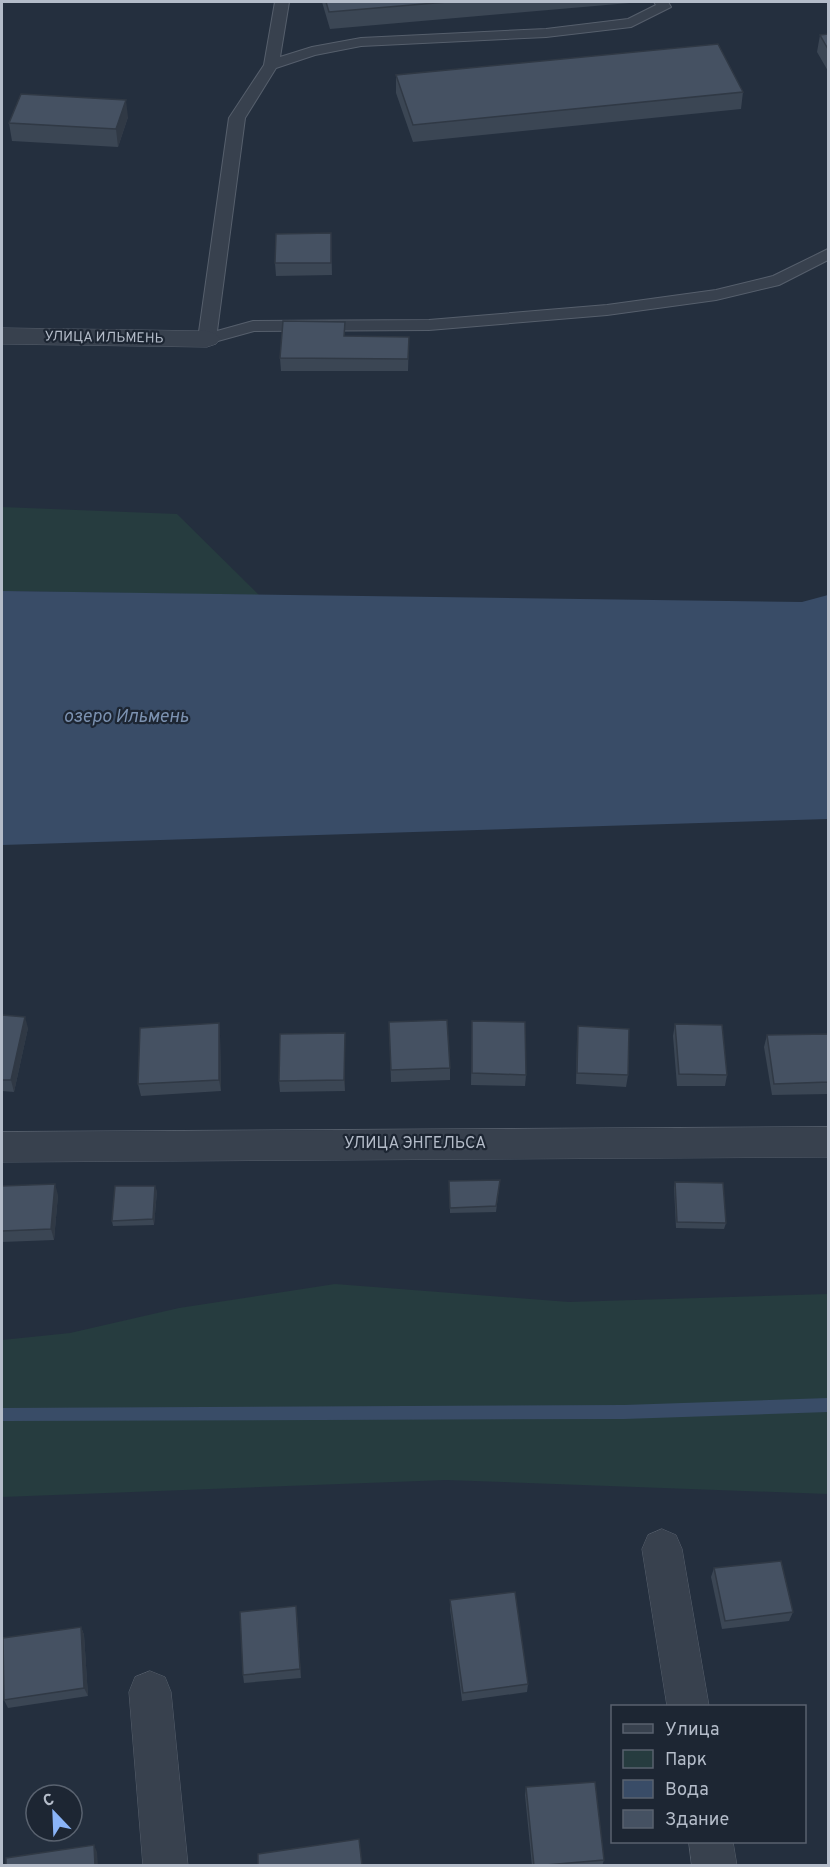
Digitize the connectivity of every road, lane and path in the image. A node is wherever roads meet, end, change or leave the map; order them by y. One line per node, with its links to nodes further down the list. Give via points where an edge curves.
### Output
1 (282, 2): 3 (lane)
2 (661, 2): 3 (lane, via 664,7 631,23 546,33 361,42 312,51)
3 (271, 65): 6 (lane, via 237,118)
4 (828, 254): 6 (lane, via 779,280 705,297 607,310 429,325 253,326)
5 (2, 336): 6 (street, УЛИЦА ИЛЬМЕНЬ)
6 (207, 339)
7 (828, 1142): 8 (street, УЛИЦА ЭНГЕЛЬСА)
8 (2, 1147)
9 (662, 1549): 11 (street)
10 (150, 1692): 13 (street)
11 (688, 1705)
12 (711, 1843): 14 (street)
13 (166, 1866)
14 (715, 1866)

